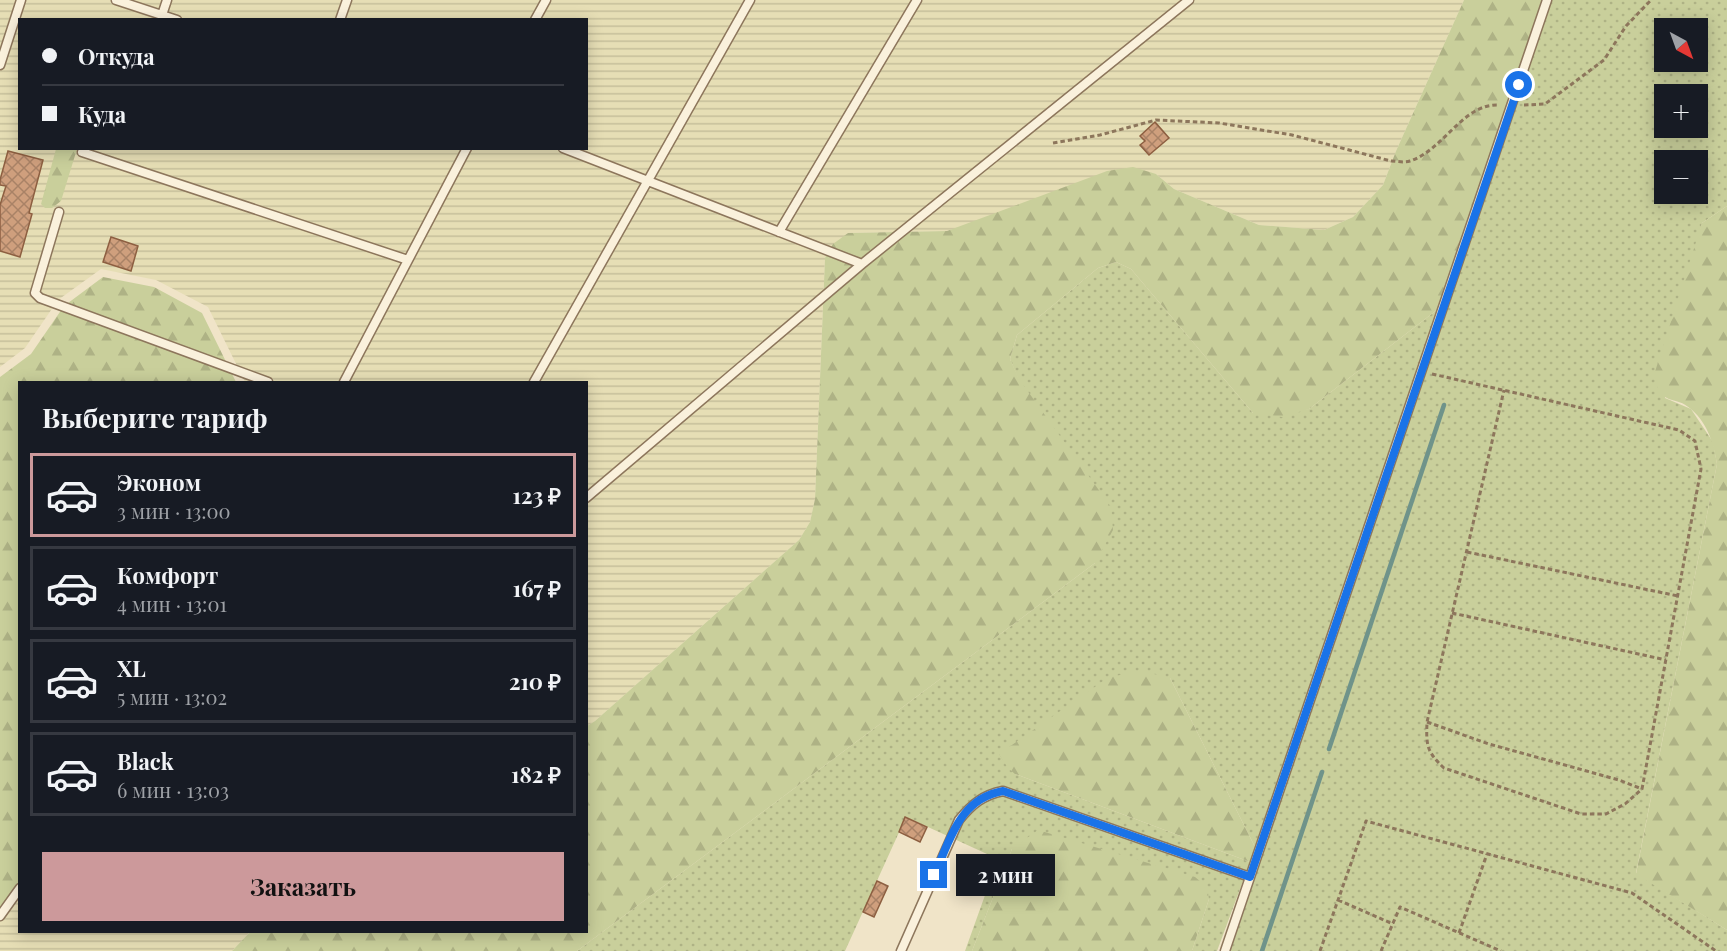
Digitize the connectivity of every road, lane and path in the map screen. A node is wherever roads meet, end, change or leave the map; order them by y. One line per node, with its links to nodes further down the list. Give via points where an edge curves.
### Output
1 (21, 0): 15 (lane)
2 (116, 0): 11 (lane)
3 (167, 0): 11 (lane)
4 (347, 0): 13 (lane)
5 (546, 0): 14 (lane)
6 (750, 0): 21 (lane)
7 (917, 0): 23 (lane)
8 (1189, 0): 25 (lane)
9 (1547, 0): 16 (lane)
10 (1651, 0): 16 (path, via 1626,26 1604,60 1545,104)
11 (162, 15): 12 (lane)
12 (171, 18)
13 (341, 18)
14 (536, 18)
15 (0, 64)
16 (1511, 106): 17 (path, via 1487,105 1460,121 1435,148 1408,162 1292,135 1219,123 1156,120); 26 (lane)
17 (1053, 143)
18 (466, 150): 24 (lane)
19 (567, 150): 21 (lane)
20 (82, 152): 24 (lane)
21 (648, 181): 23 (lane); 29 (lane)
22 (59, 212): 27 (lane, via 35,293 40,298)
23 (779, 232): 25 (lane)
24 (408, 260): 28 (lane)
25 (862, 264): 31 (lane)
26 (1422, 371): 30 (path); 39 (lane)
27 (265, 381)
28 (345, 381)
29 (535, 381)
30 (1504, 390): 32 (path); 33 (path, via 1679,430 1695,441 1701,469)
31 (588, 496)
32 (1467, 552): 33 (path); 34 (path)
33 (1678, 596): 35 (path)
34 (1452, 613): 35 (path); 36 (path)
35 (1666, 660): 37 (path)
36 (1427, 722): 37 (path); 37 (path, via 1426,742 1432,756 1444,768 1581,814 1605,813 1625,804)
37 (1642, 789)
38 (1487, 854): 41 (path, via 1366,821); 44 (path); 50 (path, via 1632,893)
39 (1250, 877): 45 (lane, via 1003,791 974,803 959,820); 46 (lane)
40 (18, 891): 42 (lane)
41 (1338, 900): 43 (path); 47 (path)
42 (0, 916)
43 (1393, 924): 44 (path, via 1400,907); 48 (path)
44 (1459, 933): 49 (path)
45 (901, 951)
46 (1225, 951)
47 (1320, 951)
48 (1381, 951)
49 (1501, 951)
50 (1716, 951)

